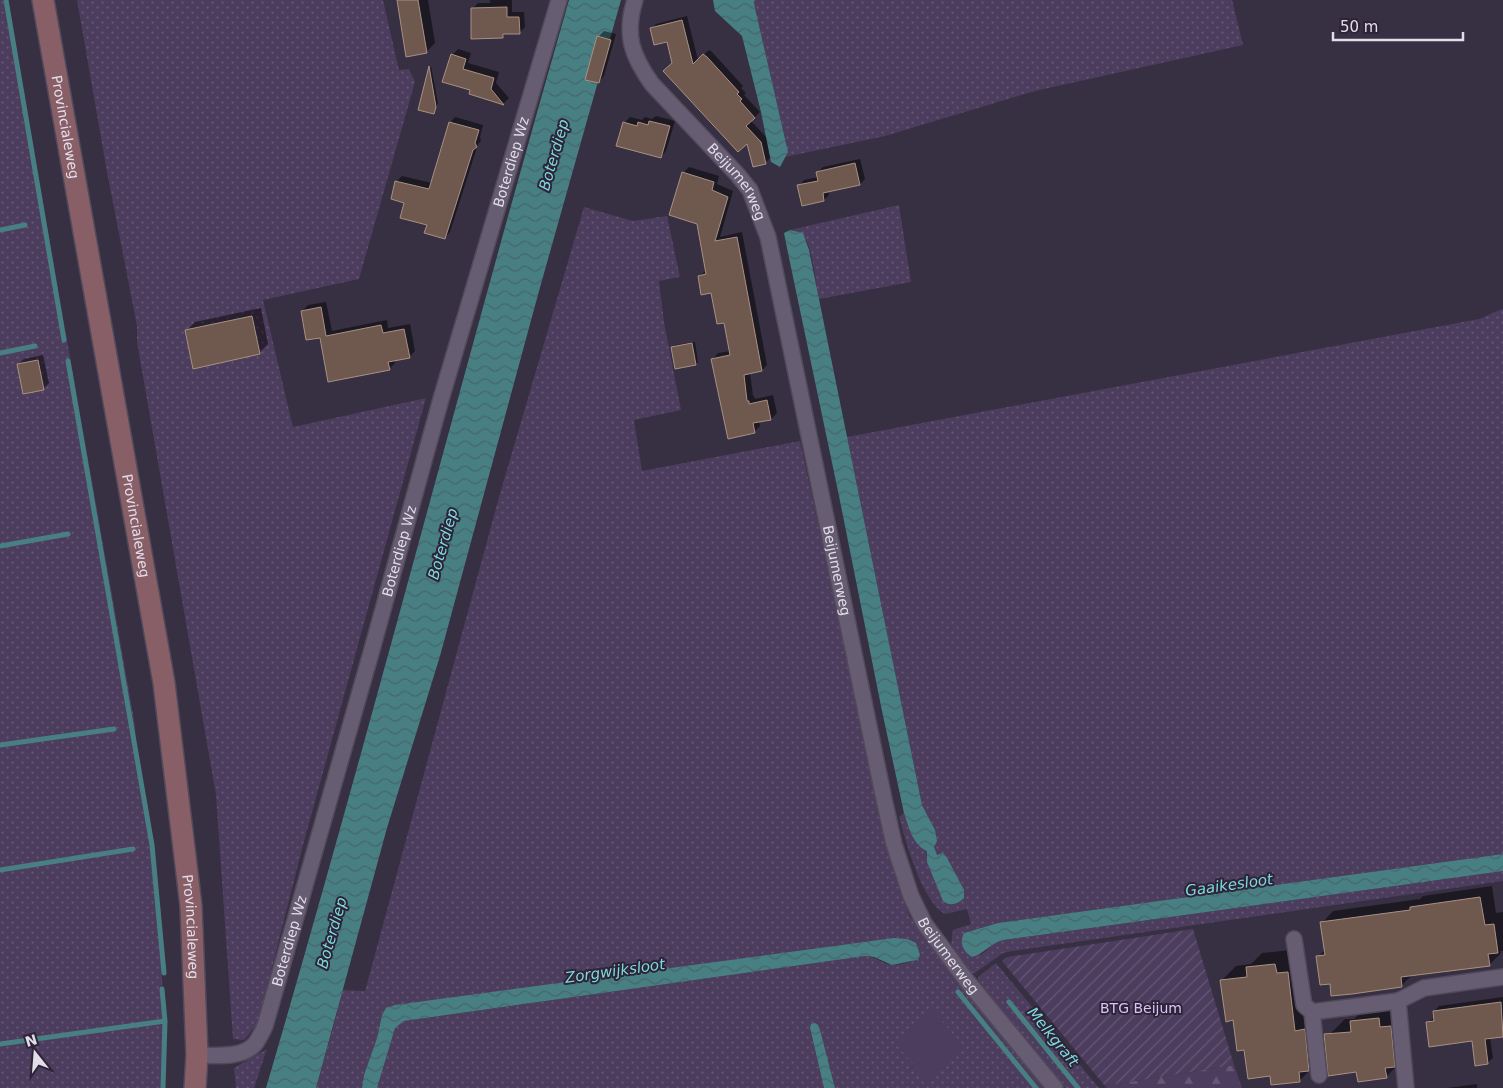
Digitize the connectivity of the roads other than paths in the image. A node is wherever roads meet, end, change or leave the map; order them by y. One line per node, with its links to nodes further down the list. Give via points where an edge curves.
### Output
1 (43, 0): 8 (main road, Provincialeweg, via 164,683 192,906)
2 (559, 0): 8 (street, Boterdiep Wz, via 441,399 265,1026 256,1043 245,1052)
3 (635, 0): 11 (street, Beijumerweg, via 630,30 632,51 642,70 750,190 768,237 884,799 910,896 924,923 950,959)
4 (1294, 938): 7 (street, via 1304,1005)
5 (1503, 977): 6 (street, via 1424,988)
6 (1398, 1001): 7 (street); 12 (street)
7 (1312, 1012): 9 (street)
8 (197, 1056): 10 (main road, Provincialeweg)
9 (1319, 1075)
10 (195, 1088)
11 (1055, 1088)
12 (1406, 1088)

